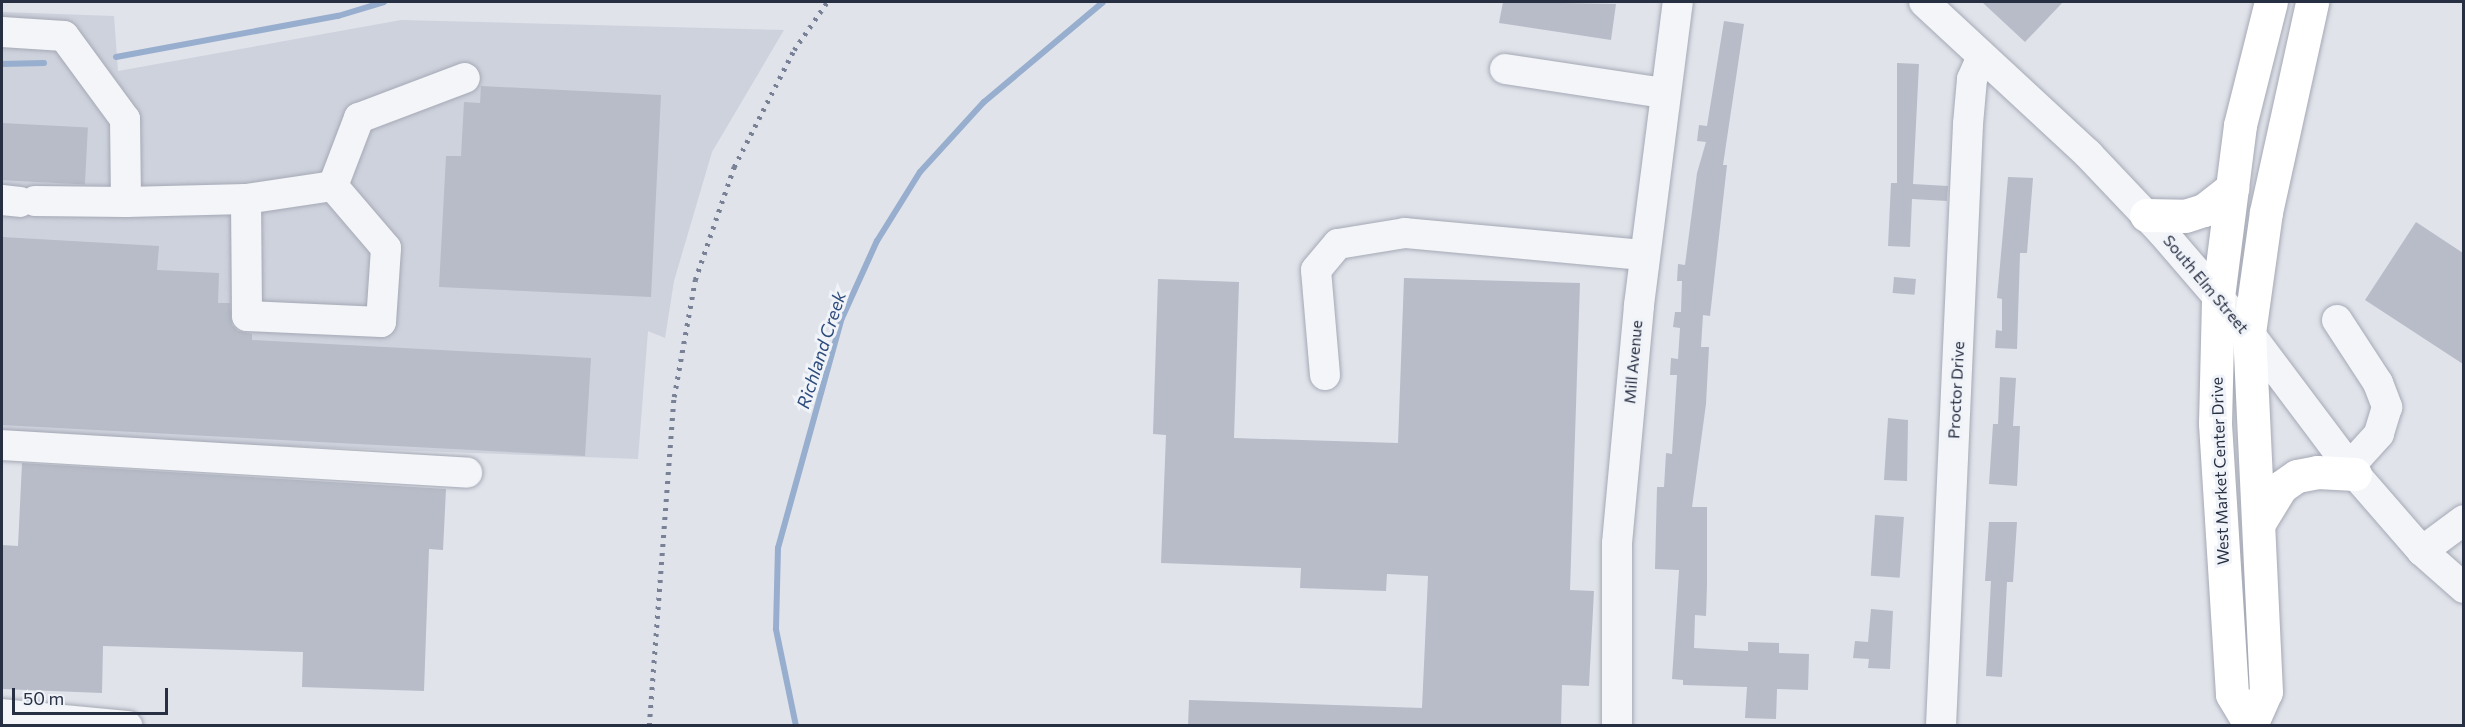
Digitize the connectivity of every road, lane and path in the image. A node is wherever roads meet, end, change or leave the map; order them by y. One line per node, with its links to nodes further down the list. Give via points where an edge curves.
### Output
1 (1678, 2): 9 (street, Mill Avenue)
2 (1924, 2): 6 (street, South Elm Street)
3 (2271, 2): 11 (main road, West Market Center Drive, via 2240,124)
4 (2312, 2): 19 (main road, West Market Center Drive, via 2266,212)
5 (2, 32): 14 (street, via 64,36 125,119)
6 (1982, 57): 15 (street, South Elm Street, via 2088,154); 32 (street, Proctor Drive, via 1971,80 1968,124)
7 (1505, 69): 9 (street)
8 (465, 78): 10 (street, via 359,118)
9 (1664, 93): 16 (street, Mill Avenue)
10 (333, 186): 12 (street); 12 (street, via 386,248 381,322 248,316)
11 (2232, 188): 15 (main road, via 2204,210 2185,216); 17 (main road, West Market Center Drive)
12 (246, 199): 14 (street)
13 (12, 202): 14 (street)
14 (126, 202)
15 (2146, 214): 17 (street, South Elm Street)
16 (1644, 255): 20 (street, via 1405,233 1338,244 1316,270); 31 (street, Mill Avenue, via 1617,543)
17 (2218, 297): 19 (street, South Elm Street); 29 (main road, West Market Center Drive, via 2215,423 2230,671 2232,694)
18 (2337, 320): 22 (street, via 2378,383 2387,407 2379,434)
19 (2249, 333): 22 (street, South Elm Street); 25 (main road, West Market Center Drive)
20 (1325, 375)
21 (2, 445): 23 (street)
22 (2352, 470): 25 (main road, via 2297,476 2281,487); 26 (street, South Elm Street)
23 (467, 473)
24 (2463, 519): 26 (street)
25 (2259, 523): 29 (main road, West Market Center Drive, via 2266,692)
26 (2422, 551): 27 (street, South Elm Street)
27 (2463, 588)
28 (2, 714): 30 (street)
29 (2251, 725)
30 (127, 726)
31 (1617, 726)
32 (1941, 726)

